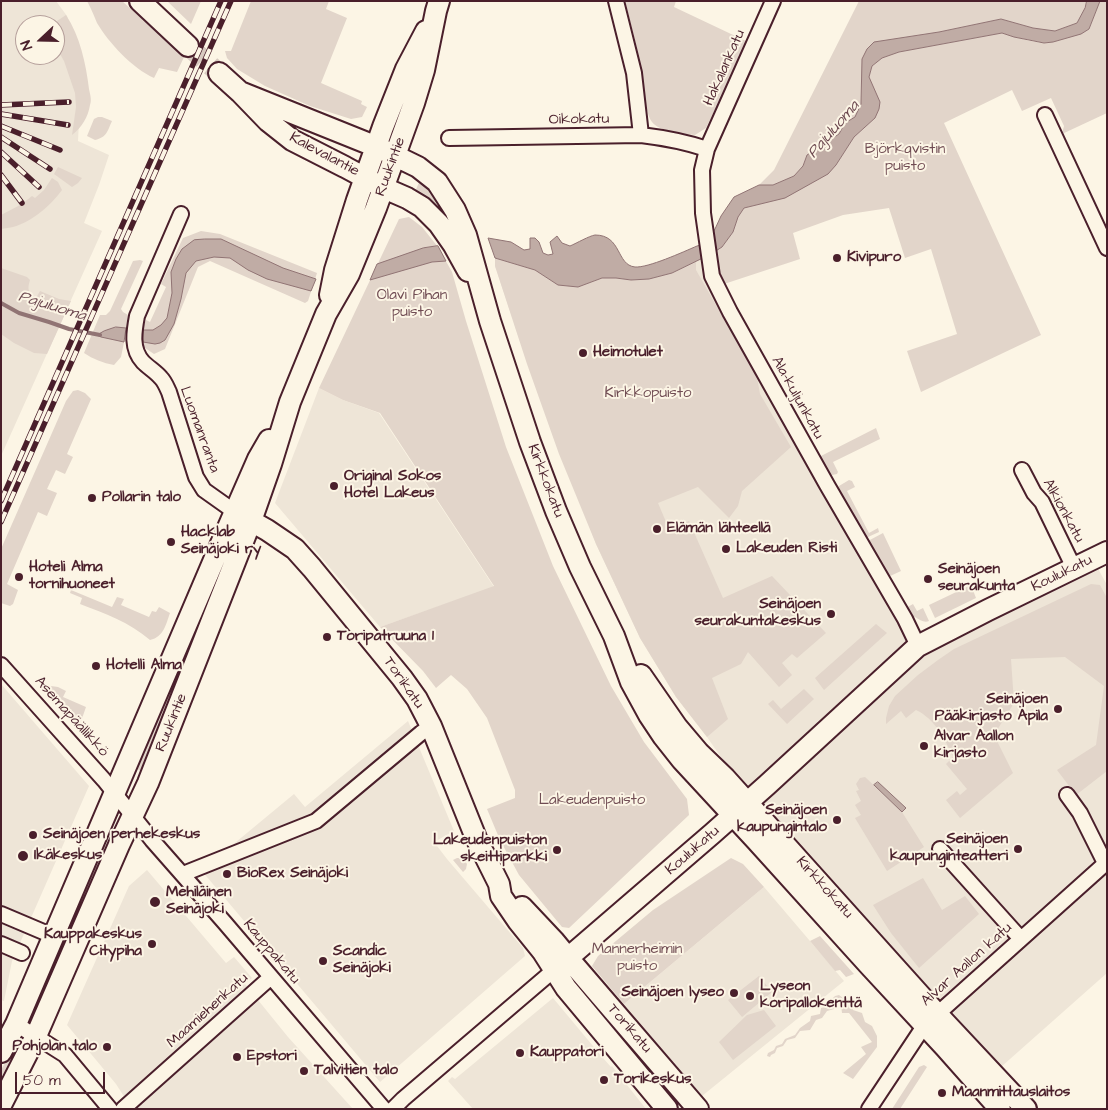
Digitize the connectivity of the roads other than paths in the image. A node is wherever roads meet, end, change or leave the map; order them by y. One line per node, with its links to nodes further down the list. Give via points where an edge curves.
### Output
1 (140, 1): 5 (main road)
2 (616, 1): 9 (street, via 634,73)
3 (773, 1): 12 (street, Hakalankatu)
4 (437, 7): 11 (main road, Ruukintie, via 406,69); 13 (main road, Ruukintie, via 424,70)
5 (188, 46)
6 (219, 73): 7 (main road, Kalevalantie)
7 (240, 92): 11 (main road, Kalevalantie); 14 (main road, Kalevalantie, via 268,122 292,140)
8 (1045, 115): 17 (street)
9 (641, 136): 10 (street, Oikokatu); 12 (street, Oikokatu, via 685,142)
10 (449, 138)
11 (377, 147): 13 (main road, Kirkkokatu); 14 (main road, Ruukintie)
12 (707, 149): 24 (street, Ala-kuljunkatu, via 702,170 703,213 712,276)
13 (395, 156): 15 (main road, Ruukintie); 19 (main road, Kirkkokatu, via 418,167 437,182 454,210 466,235)
14 (366, 178): 15 (main road, Kirkkokatu); 18 (main road, Ruukintie, via 335,270)
15 (384, 188): 18 (main road, Ruukintie, via 348,274); 19 (main road, Kirkkokatu, via 422,207 439,224 454,244)
16 (181, 214): 21 (street, Luomanranta, via 136,316 134,344 137,354 163,380 169,392 196,477 204,490)
17 (1107, 248)
18 (326, 314): 21 (main road, Ruukintie, via 290,402 272,464)
19 (490, 321): 29 (main road, Kirkkokatu, via 556,510 614,636 631,682 648,714 682,760)
20 (1022, 470): 23 (street, Alkionkatu, via 1042,502)
21 (243, 517): 26 (main road, Torikatu, via 295,549 402,678); 27 (main road, Ruukintie); 30 (main road, Ruukintie, via 152,774)
22 (1105, 558): 23 (main road, Koulukatu)
23 (1074, 568): 24 (main road, Koulukatu)
24 (918, 646): 29 (main road, Koulukatu)
25 (1, 665): 27 (street, Asemapäällikkö)
26 (431, 726): 33 (street, via 316,821); 39 (main road, Torikatu, via 476,838 499,884 554,941)
27 (114, 792): 30 (street, Kauppakatu); 35 (main road, Ruukintie)
28 (1067, 795): 32 (street)
29 (740, 809): 39 (main road, Koulukatu); 41 (main road, Kirkkokatu)
30 (133, 815): 33 (street, Kauppakatu); 43 (main road, Ruukintie)
31 (940, 849): 36 (street)
32 (1106, 863): 36 (street, Alvar Aallon katu)
33 (183, 874): 40 (street, Kauppakatu)
34 (1, 914): 35 (street)
35 (53, 936): 42 (main road, Ruukintie)
36 (1021, 938): 41 (street, Alvar Aallon katu)
37 (1, 944): 38 (street)
38 (22, 953)
39 (561, 964): 49 (street, Koulukatu); 50 (main road, Torikatu, via 566,988); 51 (main road, Torikatu)
40 (271, 978): 47 (street, Maamiehenkatu); 48 (street, Kauppakatu)
41 (930, 1020): 52 (street, Alvar Aallon katu); 53 (main road, Kirkkokatu, via 945,1047); 54 (main road, Kirkkokatu)
42 (16, 1024): 43 (street); 44 (main road, Ruukintie)
43 (36, 1036): 45 (main road, Ruukintie); 46 (street, via 65,1055)
44 (1, 1052)
45 (1, 1105)
46 (110, 1109)
47 (122, 1109)
48 (384, 1109)
49 (393, 1109)
50 (668, 1109)
51 (698, 1109)
52 (869, 1109)
53 (1000, 1109)
54 (1026, 1109)

